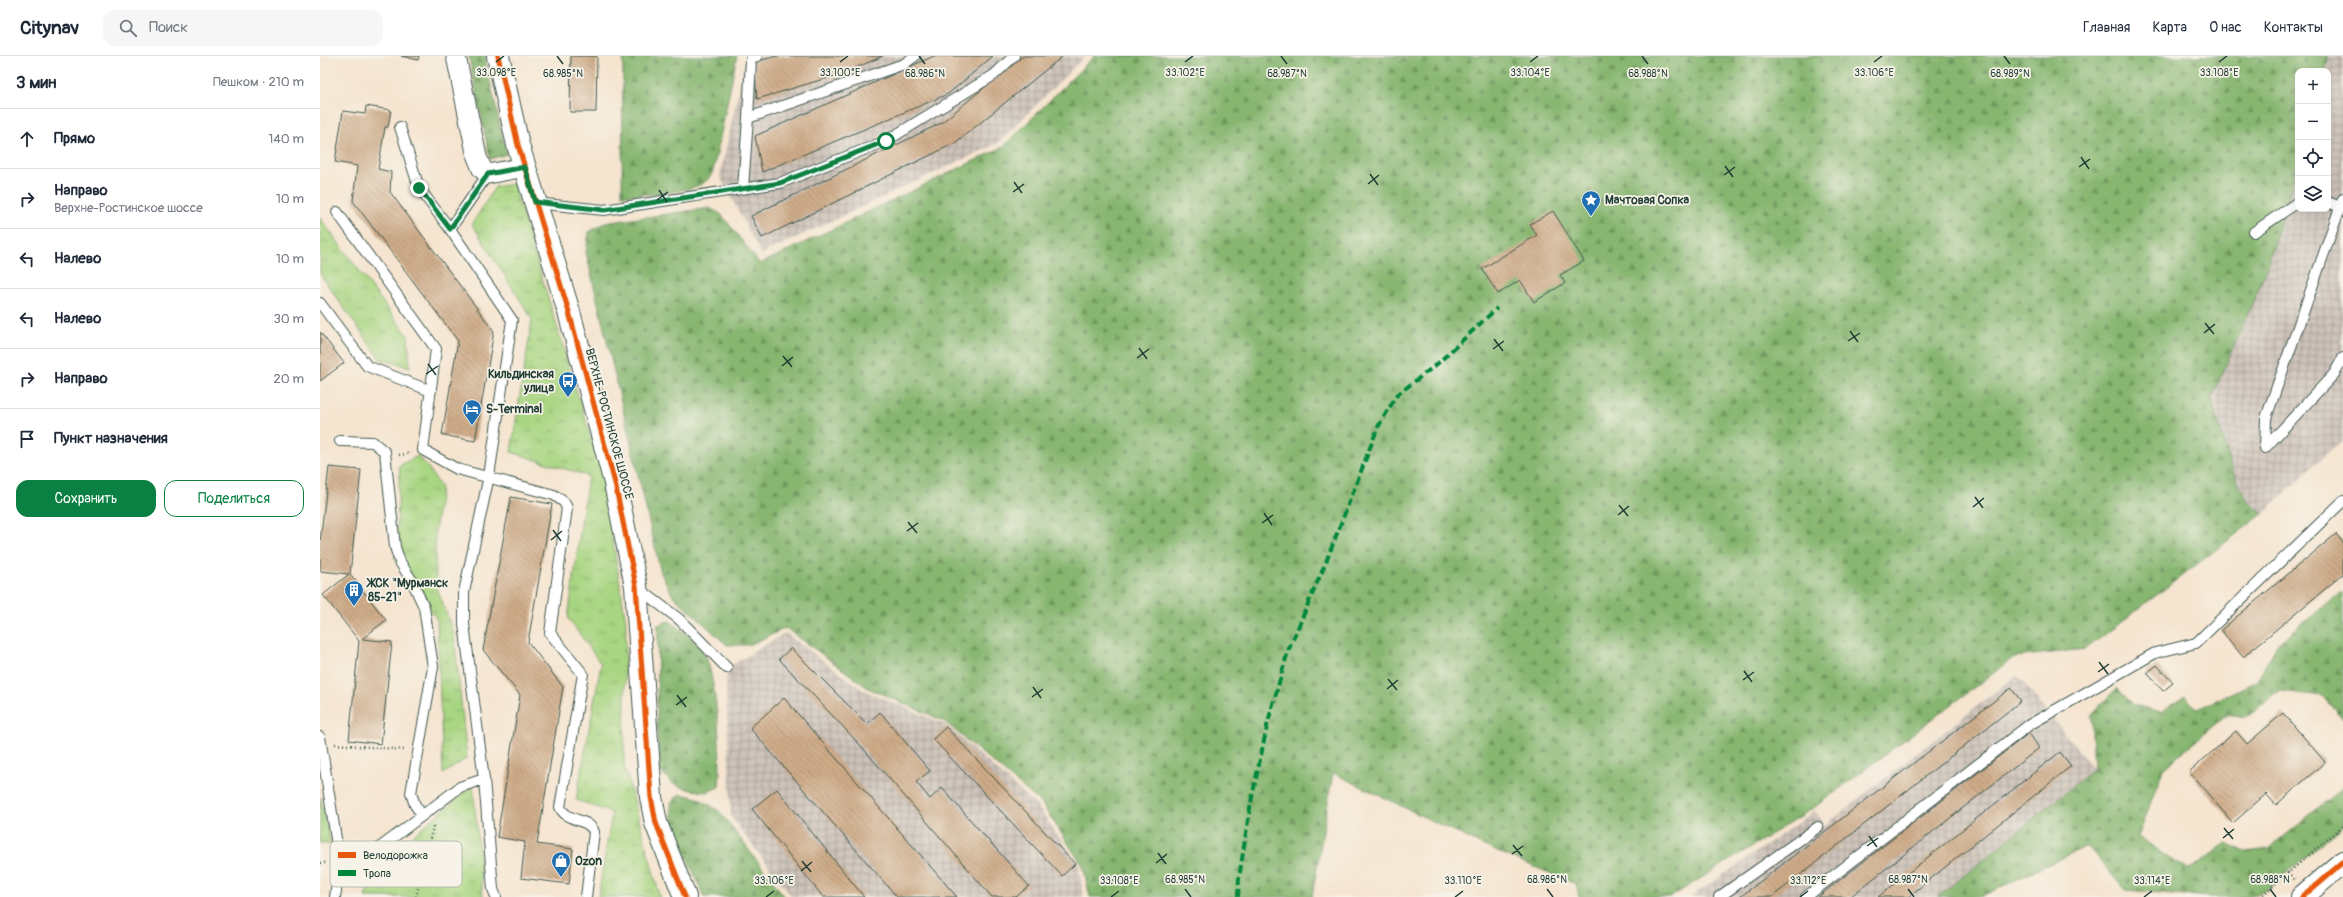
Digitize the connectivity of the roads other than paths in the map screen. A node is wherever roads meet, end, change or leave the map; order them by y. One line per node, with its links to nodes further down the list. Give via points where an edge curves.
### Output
1 (456, 56): 9 (street, via 477,157 482,169)
2 (498, 56): 8 (street, ВЕРХНЕ-РОСТИНСКОЕ ШОССЕ)
3 (757, 56): 6 (lane, via 750,58)
4 (915, 56): 6 (lane, via 904,64)
5 (1014, 56): 10 (lane, via 994,75 886,141 780,183)
6 (748, 118): 10 (lane)
7 (400, 127): 16 (lane, via 419,188)
8 (525, 167): 9 (street); 11 (street, ВЕРХНЕ-РОСТИНСКОЕ ШОССЕ)
9 (488, 174): 16 (lane)
10 (743, 189): 11 (lane, via 604,210)
11 (535, 202): 24 (street, ВЕРХНЕ-РОСТИНСКОЕ ШОССЕ, via 569,312 615,483)
12 (2331, 202): 13 (lane)
13 (2342, 203): 19 (lane, via 2266,418 2265,448 2334,374)
14 (2295, 204): 17 (lane)
15 (337, 212): 20 (lane, via 436,349)
16 (450, 229): 22 (lane, via 512,320)
17 (2254, 232)
18 (320, 303): 20 (lane, via 367,366)
19 (2343, 358)
20 (431, 391): 22 (lane, via 424,450 458,469)
21 (340, 441): 28 (lane, via 373,442 385,452 395,547 400,562 424,607 433,667 411,793)
22 (489, 476): 27 (lane, via 464,592 464,624); 36 (lane, via 554,494 567,508 550,633 583,674 560,807 565,815 589,824 594,832)
23 (2343, 501): 39 (lane, via 2196,643 2155,653 2029,725)
24 (636, 586): 25 (lane, via 679,619); 37 (street, ВЕРХНЕ-РОСТИНСКОЕ ШОССЕ, via 651,797 656,823)
25 (728, 668)
26 (320, 737): 30 (lane)
27 (484, 779): 28 (lane, via 460,787); 35 (lane, via 493,889)
28 (422, 816): 31 (lane)
29 (1818, 827): 38 (lane)
30 (336, 841)
31 (389, 841)
32 (2343, 862): 40 (street)
33 (337, 887): 34 (lane)
34 (335, 897)
35 (496, 897)
36 (586, 897)
37 (685, 897)
38 (1719, 897)
39 (1806, 897)
40 (2302, 897)

